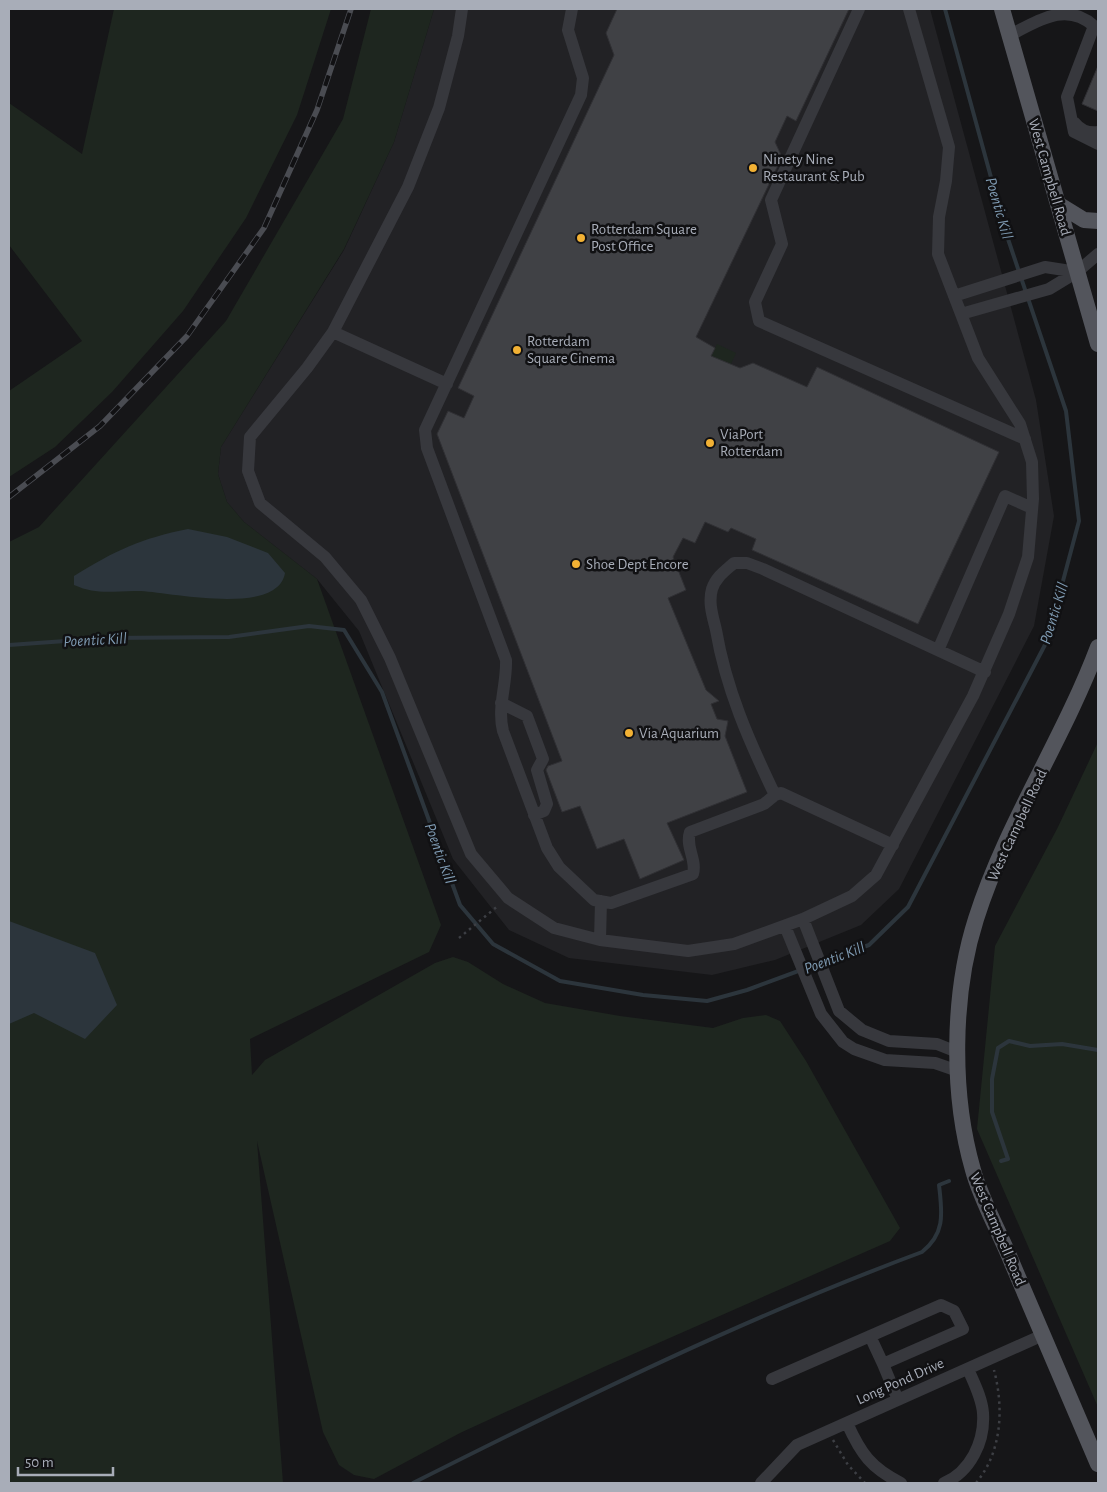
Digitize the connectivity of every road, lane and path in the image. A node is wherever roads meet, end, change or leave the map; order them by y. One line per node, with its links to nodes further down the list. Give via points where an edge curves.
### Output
1 (462, 9): 17 (street, via 439,108 408,187)
2 (572, 9): 19 (street, via 568,30 583,78 581,95)
3 (859, 9): 20 (street, via 771,200 782,244 755,302 759,321)
4 (909, 9): 15 (street, via 949,147 939,217 938,254)
5 (1002, 9): 7 (main road, West Campbell Road)
6 (1091, 20): 7 (street, via 1074,13 1050,16); 8 (street, via 1067,97)
7 (1010, 34): 11 (main road, West Campbell Road)
8 (1071, 117): 9 (street, via 1079,128); 10 (street, via 1074,132)
9 (1098, 132)
10 (1098, 144)
11 (1058, 204): 12 (main road, via 1084,220); 14 (main road, West Campbell Road)
12 (1098, 221)
13 (1098, 254): 14 (street)
14 (1077, 272): 15 (street, via 1045,267); 16 (street, via 1050,289); 18 (main road, West Campbell Road)
15 (954, 296): 16 (street)
16 (961, 314): 20 (street, via 978,358 1020,424)
17 (333, 332): 19 (street); 34 (street, via 250,437 248,471 260,503 325,557 361,600 390,658 471,854 508,898 554,928)
18 (1098, 344)
19 (447, 384): 25 (street, via 425,430 427,448 506,660)
20 (1025, 439): 21 (street, via 1032,462)
21 (1032, 508): 23 (street, via 1005,496); 24 (street, via 1028,557)
22 (1098, 647): 35 (main road, West Campbell Road, via 1082,688 998,859 976,920 962,988)
23 (939, 648): 24 (street); 26 (street, via 747,563 734,563 722,573 712,591 710,604 719,656 733,701)
24 (985, 672): 28 (street)
25 (501, 702): 27 (street, via 503,731); 27 (street, via 527,716 543,759 537,770 547,804 544,811)
26 (775, 795): 28 (street, via 781,793); 29 (street, via 764,804 690,832 687,840 696,865 693,874 611,903)
27 (534, 815): 29 (street, via 554,861 594,900)
28 (893, 844): 31 (street, via 876,874 852,896)
29 (601, 901): 34 (street)
30 (498, 906): 33 (path)
31 (803, 919): 32 (street); 35 (street, via 839,1011 862,1030 888,1040 937,1044)
32 (785, 926): 34 (street, via 734,944 688,951); 36 (street, via 821,1014 843,1042 885,1060 935,1063)
33 (458, 938)
34 (600, 940)
35 (957, 1052): 36 (main road, West Campbell Road)
36 (958, 1071): 37 (main road, West Campbell Road, via 960,1111 973,1172)
37 (1043, 1335): 40 (street, Long Pond Drive); 45 (main road, West Campbell Road)
38 (870, 1336): 39 (street); 39 (street, via 941,1305 954,1311 958,1317 963,1329); 41 (street)
39 (883, 1364): 42 (street)
40 (968, 1369): 42 (street, Long Pond Drive); 49 (street, Long Pond Drive, via 978,1390 983,1413 982,1435 971,1462 957,1478)
41 (772, 1379)
42 (898, 1400): 43 (street, Long Pond Drive)
43 (847, 1423): 46 (street, Long Pond Drive, via 798,1445); 48 (street, Long Pond Drive, via 860,1452 881,1473)
44 (832, 1437): 47 (path, via 848,1465)
45 (1098, 1464)
46 (761, 1483)
47 (865, 1483)
48 (902, 1483)
49 (944, 1483)

